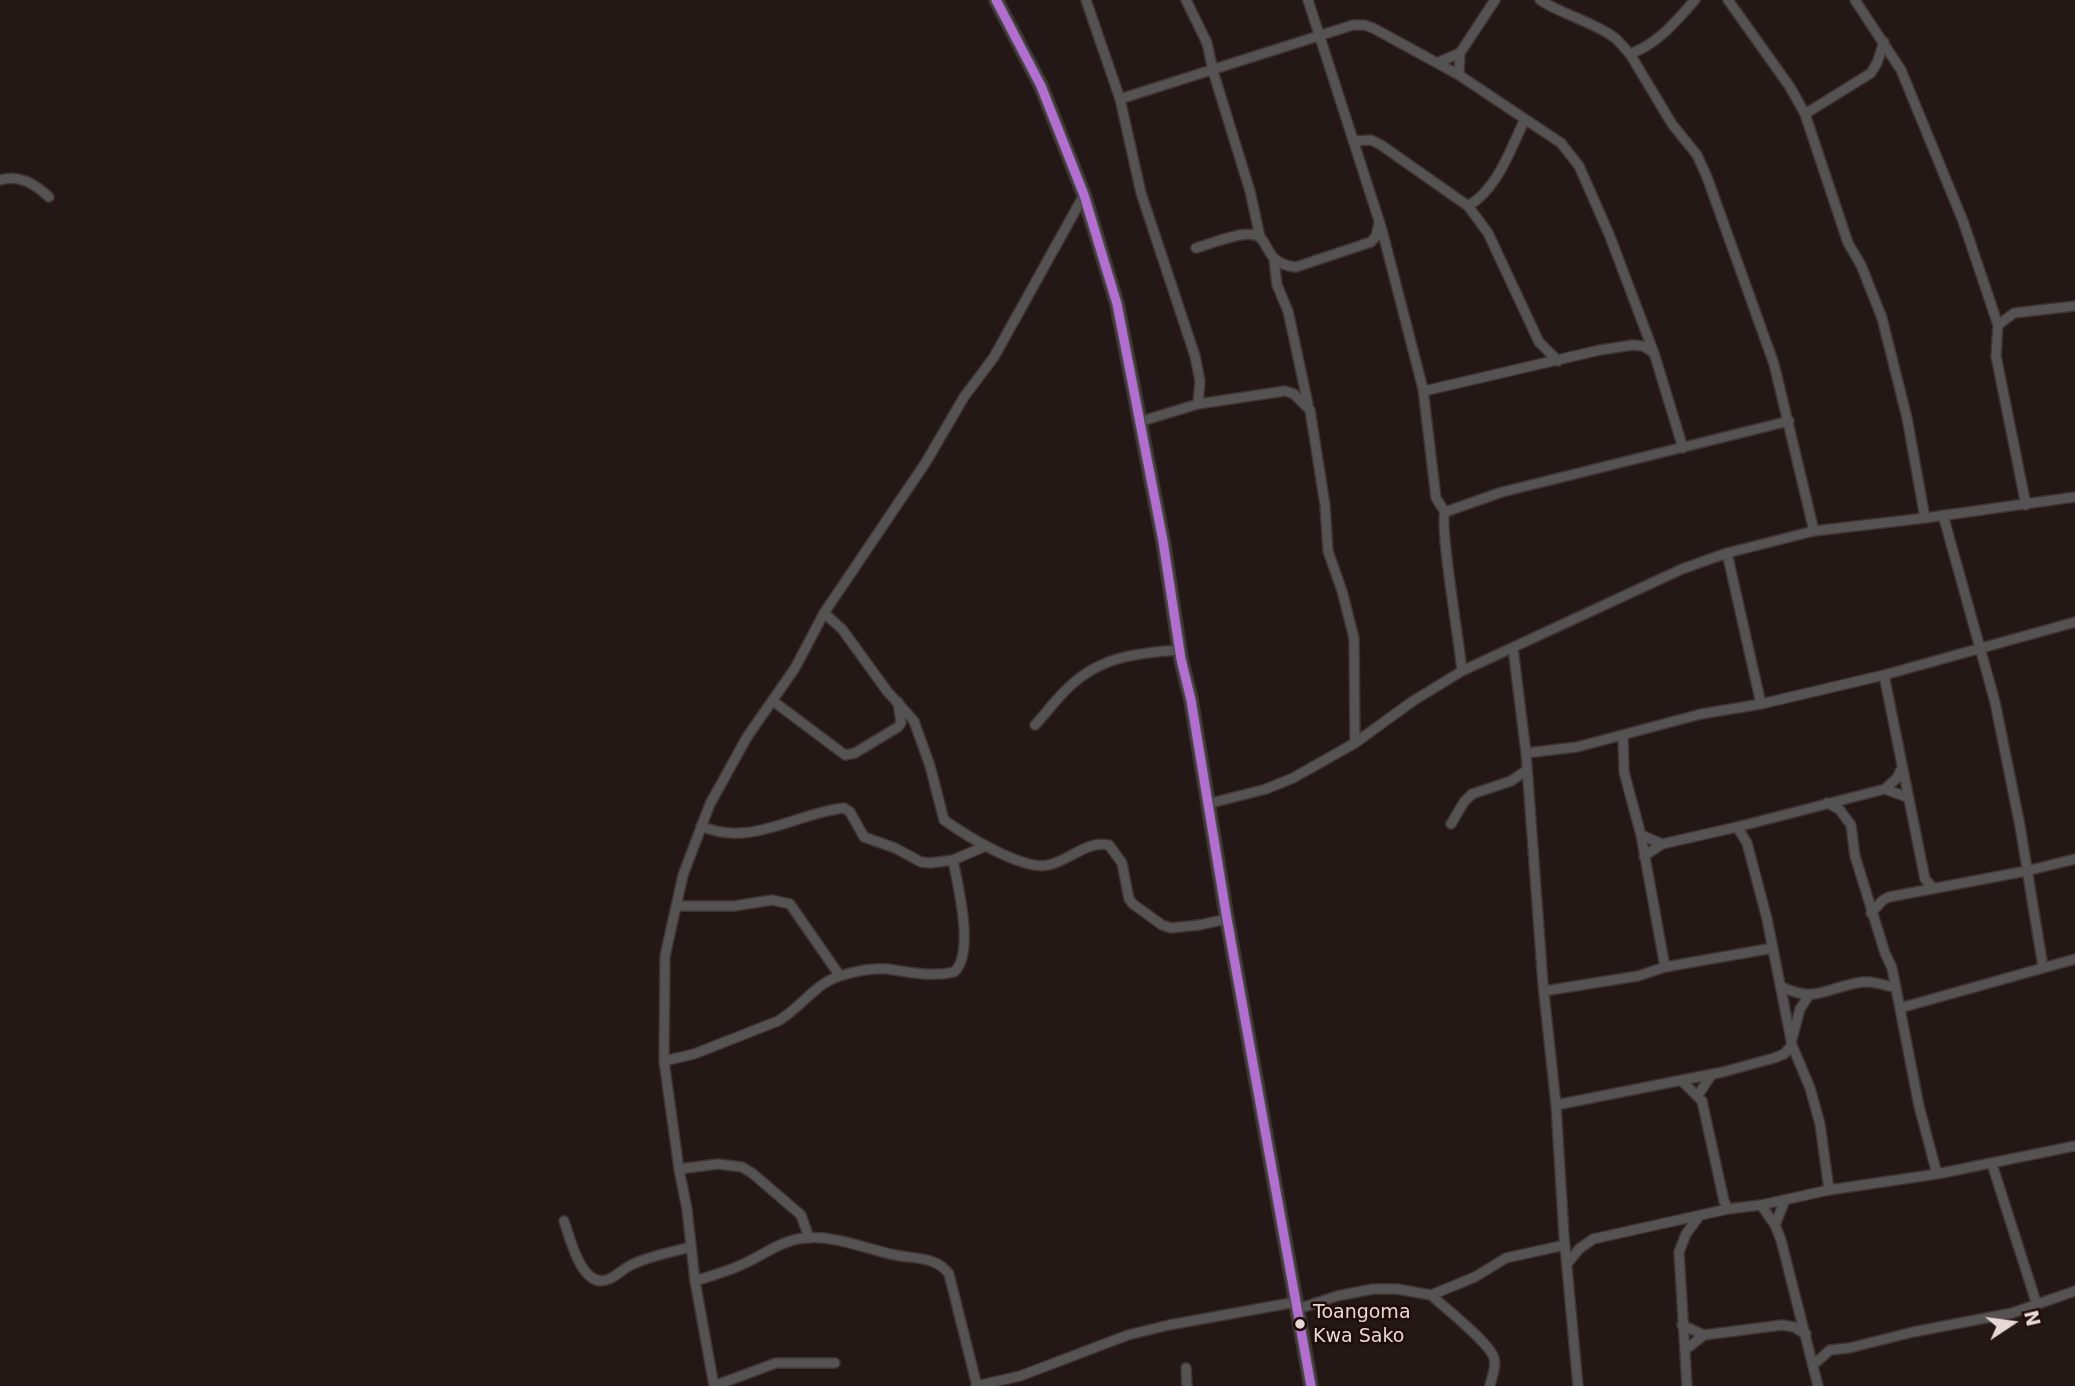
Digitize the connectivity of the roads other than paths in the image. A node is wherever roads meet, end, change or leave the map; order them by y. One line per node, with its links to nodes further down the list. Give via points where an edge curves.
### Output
1 (996, 0): 22 (main road, via 1041,86)
2 (1086, 0): 17 (street)
3 (1186, 0): 15 (street, via 1207,43)
4 (1308, 0): 10 (street)
5 (1495, 0): 12 (street)
6 (1540, 0): 13 (street, via 1606,32)
7 (1695, 0): 13 (street, via 1662,37)
8 (1728, 0): 18 (street)
9 (1855, 0): 11 (street)
10 (1319, 35): 14 (street, via 1364,25); 15 (street); 20 (street)
11 (1884, 43): 18 (street, via 1871,73); 30 (street, via 1901,70 1963,221)
12 (1460, 53): 14 (street); 16 (street)
13 (1630, 54): 39 (street, via 1707,177 1774,364)
14 (1437, 63): 16 (street)
15 (1213, 71): 17 (street); 26 (street)
16 (1459, 75): 19 (street)
17 (1120, 99): 35 (street, via 1141,193 1195,356)
18 (1805, 114): 45 (street, via 1848,243 1882,318)
19 (1525, 119): 24 (street, via 1501,168); 31 (street, via 1561,143 1579,166)
20 (1353, 141): 24 (street, via 1371,140 1381,145); 25 (street)
21 (0, 180): 23 (street, via 25,180)
22 (1084, 195): 38 (main road, via 1117,304); 48 (street, via 994,358)
23 (49, 197)
24 (1468, 206): 32 (street, via 1488,233 1539,342)
25 (1379, 221): 28 (street, via 1371,242 1296,267); 34 (street)
26 (1260, 237): 27 (street, via 1248,235); 28 (street)
27 (1196, 248)
28 (1274, 260): 37 (street)
29 (2075, 306): 30 (street, via 2014,313)
30 (1998, 326): 42 (street, via 1996,356)
31 (1654, 353): 32 (street, via 1633,345); 40 (street)
32 (1558, 360): 33 (street)
33 (1445, 386): 34 (street); 36 (street)
34 (1424, 391): 36 (street)
35 (1198, 404): 37 (street, via 1285,391); 38 (street)
36 (1426, 404): 43 (street, via 1432,480)
37 (1310, 410): 60 (street, via 1328,551 1354,638)
38 (1142, 421): 52 (main road)
39 (1789, 421): 40 (street); 46 (street)
40 (1683, 447): 43 (street, via 1502,492)
41 (2075, 496): 42 (street)
42 (2026, 505): 44 (street)
43 (1445, 512): 53 (street)
44 (1943, 514): 45 (street); 51 (street)
45 (1925, 518): 46 (street)
46 (1814, 531): 47 (street)
47 (1727, 553): 50 (street, via 1682,569); 57 (street)
48 (824, 612): 55 (street); 56 (street)
49 (2075, 622): 51 (street)
50 (1513, 648): 53 (street); 61 (street)
51 (1981, 649): 54 (street); 79 (street, via 2003,739)
52 (1180, 650): 58 (street, via 1126,655 1092,670 1065,691); 68 (main road)
53 (1462, 671): 60 (street)
54 (1884, 675): 57 (street); 62 (street)
55 (773, 701): 56 (street, via 845,755 898,727); 71 (street, via 742,745)
56 (897, 701): 75 (street, via 919,731 944,820)
57 (1761, 704): 59 (street)
58 (1035, 725)
59 (1623, 735): 61 (street); 73 (street, via 1624,772)
60 (1355, 743): 68 (street, via 1293,778)
61 (1526, 753): 63 (street)
62 (1902, 768): 64 (street); 66 (street)
63 (1527, 769): 70 (street, via 1511,782 1472,794); 91 (street)
64 (1885, 789): 65 (street); 66 (street)
65 (1849, 797): 67 (street); 69 (street)
66 (1909, 798): 80 (street, via 1925,879)
67 (1827, 803): 69 (street); 72 (street)
68 (1208, 804): 83 (main road)
69 (1846, 817): 82 (street)
70 (1451, 824)
71 (701, 826): 78 (street, via 712,831 767,830 844,808 864,837 921,862); 81 (street)
72 (1737, 827): 74 (street); 84 (street, via 1747,843)
73 (1641, 835): 74 (street); 76 (street)
74 (1662, 844): 76 (street)
75 (986, 846): 78 (street); 83 (street, via 1037,866 1092,845 1109,845 1122,863 1129,899 1162,925 1171,928)
76 (1644, 856): 86 (street)
77 (2075, 859): 79 (street)
78 (953, 860): 88 (street, via 963,930 960,967 941,975 877,969)
79 (2026, 871): 80 (street); 87 (street)
80 (1933, 888): 82 (street, via 1883,900)
81 (676, 906): 88 (street, via 790,904); 95 (street, via 665,956)
82 (1871, 914): 90 (street)
83 (1227, 919): 118 (main road)
84 (1773, 948): 86 (street); 89 (street)
85 (2075, 960): 87 (street)
86 (1665, 967): 91 (street, via 1638,976)
87 (2043, 967): 93 (street)
88 (840, 976): 95 (street, via 813,990 778,1021)
89 (1782, 987): 92 (street); 94 (street)
90 (1896, 988): 92 (street, via 1865,982); 93 (street)
91 (1544, 991): 99 (street)
92 (1809, 995): 94 (street, via 1800,1009)
93 (1900, 1008): 103 (street)
94 (1792, 1043): 96 (street, via 1774,1058); 104 (street, via 1820,1124)
95 (664, 1061): 102 (street)
96 (1712, 1074): 97 (street); 98 (street)
97 (1682, 1081): 98 (street); 99 (street)
98 (1698, 1095): 107 (street)
99 (1556, 1105): 112 (street)
100 (2075, 1146): 101 (street)
101 (1992, 1164): 103 (street); 119 (street)
102 (679, 1169): 111 (street, via 718,1164 742,1167 801,1215); 113 (street)
103 (1937, 1174): 104 (street)
104 (1829, 1190): 105 (street)
105 (1785, 1200): 106 (street); 110 (street)
106 (1761, 1205): 107 (street); 110 (street)
107 (1728, 1209): 108 (street)
108 (1700, 1215): 114 (street, via 1593,1239); 120 (street, via 1679,1252)
109 (564, 1221): 113 (street, via 580,1264 600,1281 641,1261)
110 (1775, 1225): 122 (street)
111 (809, 1238): 115 (street, via 784,1243); 129 (street, via 930,1260 945,1269)
112 (1565, 1245): 114 (street); 117 (street, via 1506,1258)
113 (691, 1247): 115 (street)
114 (1567, 1264): 133 (street)
115 (695, 1281): 128 (street)
116 (2075, 1291): 119 (street)
117 (1431, 1295): 118 (street, via 1373,1289); 132 (street, via 1493,1356)
118 (1297, 1305): 129 (street, via 1128,1335 1020,1376); 131 (main road)
119 (2037, 1305): 124 (street)
120 (1682, 1325): 121 (street); 123 (street)
121 (1704, 1335): 122 (street, via 1782,1325 1794,1327); 123 (street)
122 (1807, 1339): 124 (street); 126 (street)
123 (1685, 1350): 134 (street)
124 (1830, 1350): 126 (street)
125 (835, 1363): 128 (street, via 776,1363)
126 (1813, 1365): 135 (street)
127 (1186, 1368): 130 (street)
128 (714, 1386)
129 (976, 1386)
130 (1187, 1386)
131 (1311, 1386)
132 (1490, 1386)
133 (1578, 1386)
134 (1687, 1386)
135 (1818, 1386)

